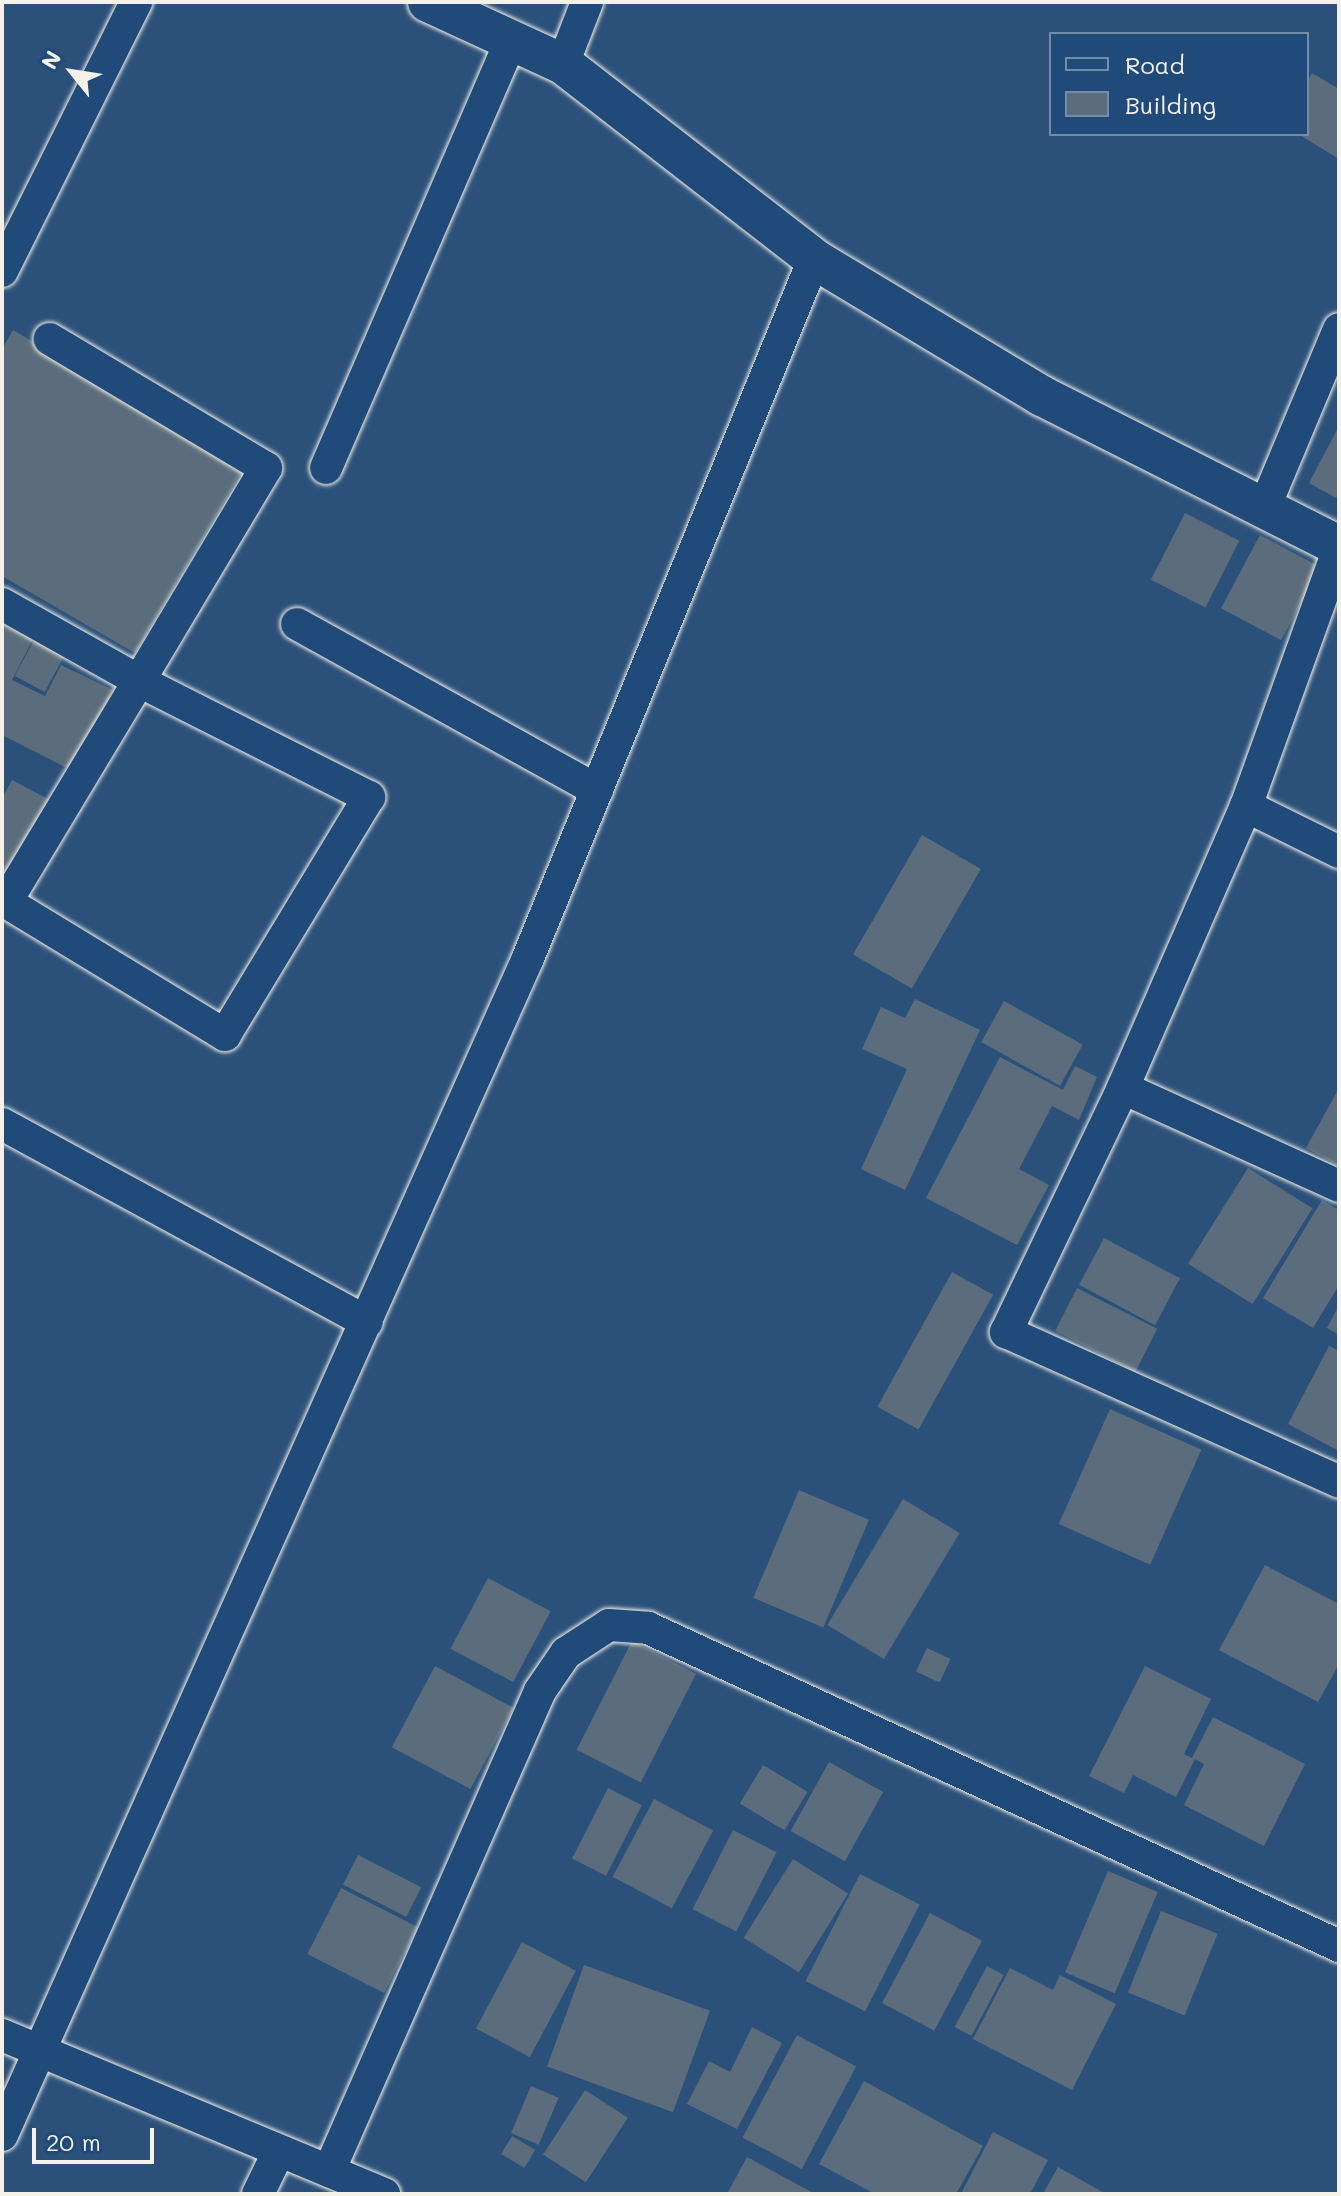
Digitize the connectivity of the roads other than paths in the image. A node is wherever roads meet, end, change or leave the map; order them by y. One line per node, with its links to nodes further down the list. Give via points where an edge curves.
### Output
1 (136, 2): 7 (street)
2 (428, 2): 4 (street)
3 (587, 2): 5 (street)
4 (511, 40): 5 (street); 10 (street)
5 (563, 64): 6 (street)
6 (814, 259): 11 (street, via 1042,396); 16 (street)
7 (2, 271)
8 (1339, 329): 11 (street)
9 (50, 339): 15 (street, via 266,468)
10 (326, 468)
11 (1263, 511): 12 (street)
12 (1339, 547): 17 (street)
13 (2, 604): 15 (street)
14 (297, 624): 16 (street)
15 (139, 681): 15 (street, via 6,902 225,1035 369,797)
16 (597, 790): 22 (street)
17 (1246, 806): 18 (street); 19 (street)
18 (1339, 852)
19 (1123, 1088): 21 (street); 23 (street, via 1006,1332)
20 (2, 1124): 22 (street)
21 (1339, 1186)
22 (367, 1322): 26 (street)
23 (1339, 1482)
24 (1339, 1946): 29 (street, via 648,1628 609,1625 566,1653 540,1691)
25 (2, 2035): 26 (street)
26 (43, 2053): 27 (street); 28 (street)
27 (2, 2135)
28 (279, 2151): 29 (street); 30 (street)
29 (329, 2171): 31 (street)
30 (258, 2194)
31 (384, 2194)

